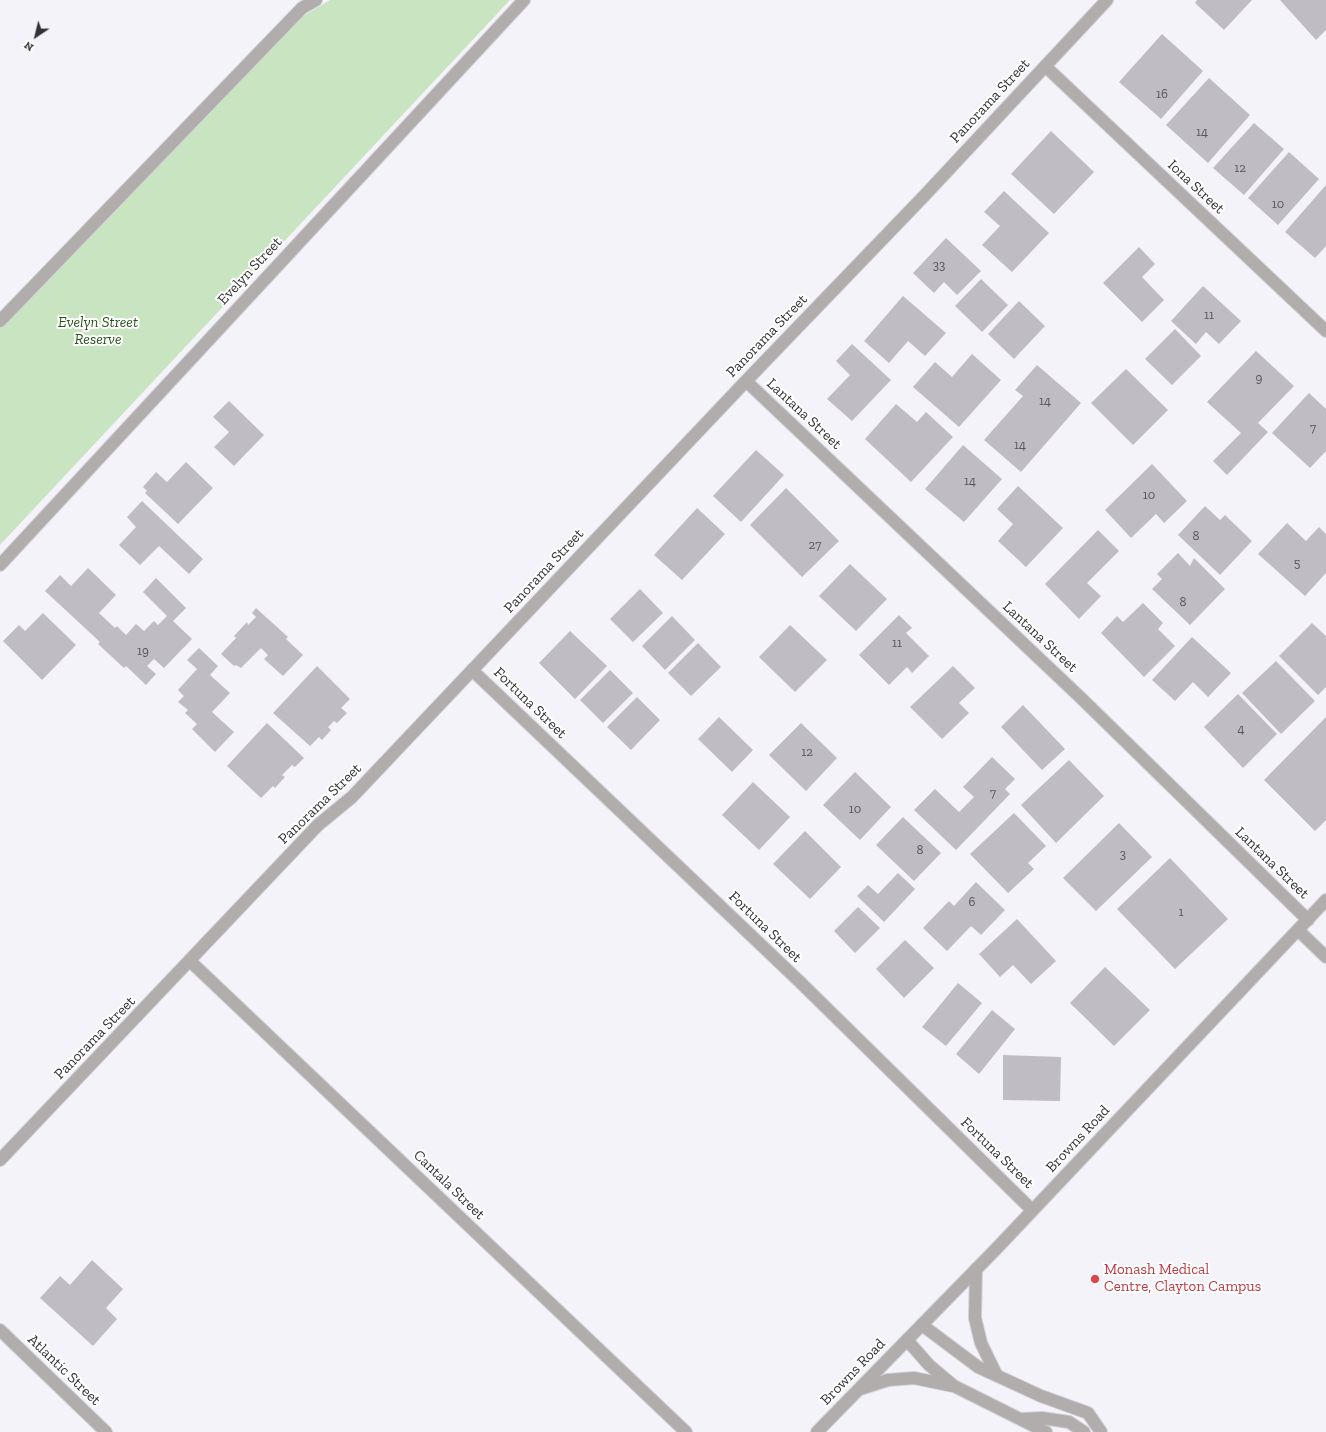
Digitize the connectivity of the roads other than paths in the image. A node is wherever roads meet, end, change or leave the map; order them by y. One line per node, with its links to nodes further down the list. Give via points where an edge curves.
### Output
1 (316, 0): 5 (street, via 302,8)
2 (524, 0): 8 (street, Evelyn Street)
3 (1107, 0): 4 (street, Panorama Street)
4 (1045, 66): 6 (street, Iona Street); 7 (street, Panorama Street)
5 (0, 321)
6 (1325, 329)
7 (746, 381): 9 (street, Panorama Street); 11 (street, Lantana Street, via 1082,698)
8 (0, 565)
9 (472, 670): 14 (street, Panorama Street, via 352,797 318,826); 16 (street, Fortuna Street, via 800,982)
10 (1326, 900): 11 (street, Browns Road)
11 (1308, 920): 12 (street, Browns Road)
12 (1298, 930): 13 (street); 16 (street, Browns Road)
13 (1326, 957)
14 (190, 961): 15 (street, Panorama Street); 26 (street, Cantala Street)
15 (0, 1160)
16 (1032, 1210): 17 (street, Browns Road)
17 (976, 1269): 18 (street, Browns Road); 21 (street, via 975,1318 981,1343)
18 (922, 1325): 20 (street, Browns Road); 21 (street, via 978,1368)
19 (0, 1330): 25 (street, Atlantic Street)
20 (907, 1340): 22 (street, via 929,1365); 23 (street, Browns Road)
21 (997, 1376): 30 (street, via 1088,1413)
22 (954, 1386): 23 (street, via 907,1379 888,1380); 24 (street)
23 (860, 1389): 27 (street, Browns Road)
24 (1020, 1419): 28 (street); 29 (street, via 1042,1418 1069,1422)
25 (106, 1432)
26 (686, 1432)
27 (818, 1432)
28 (1046, 1432)
29 (1084, 1432)
30 (1101, 1432)

